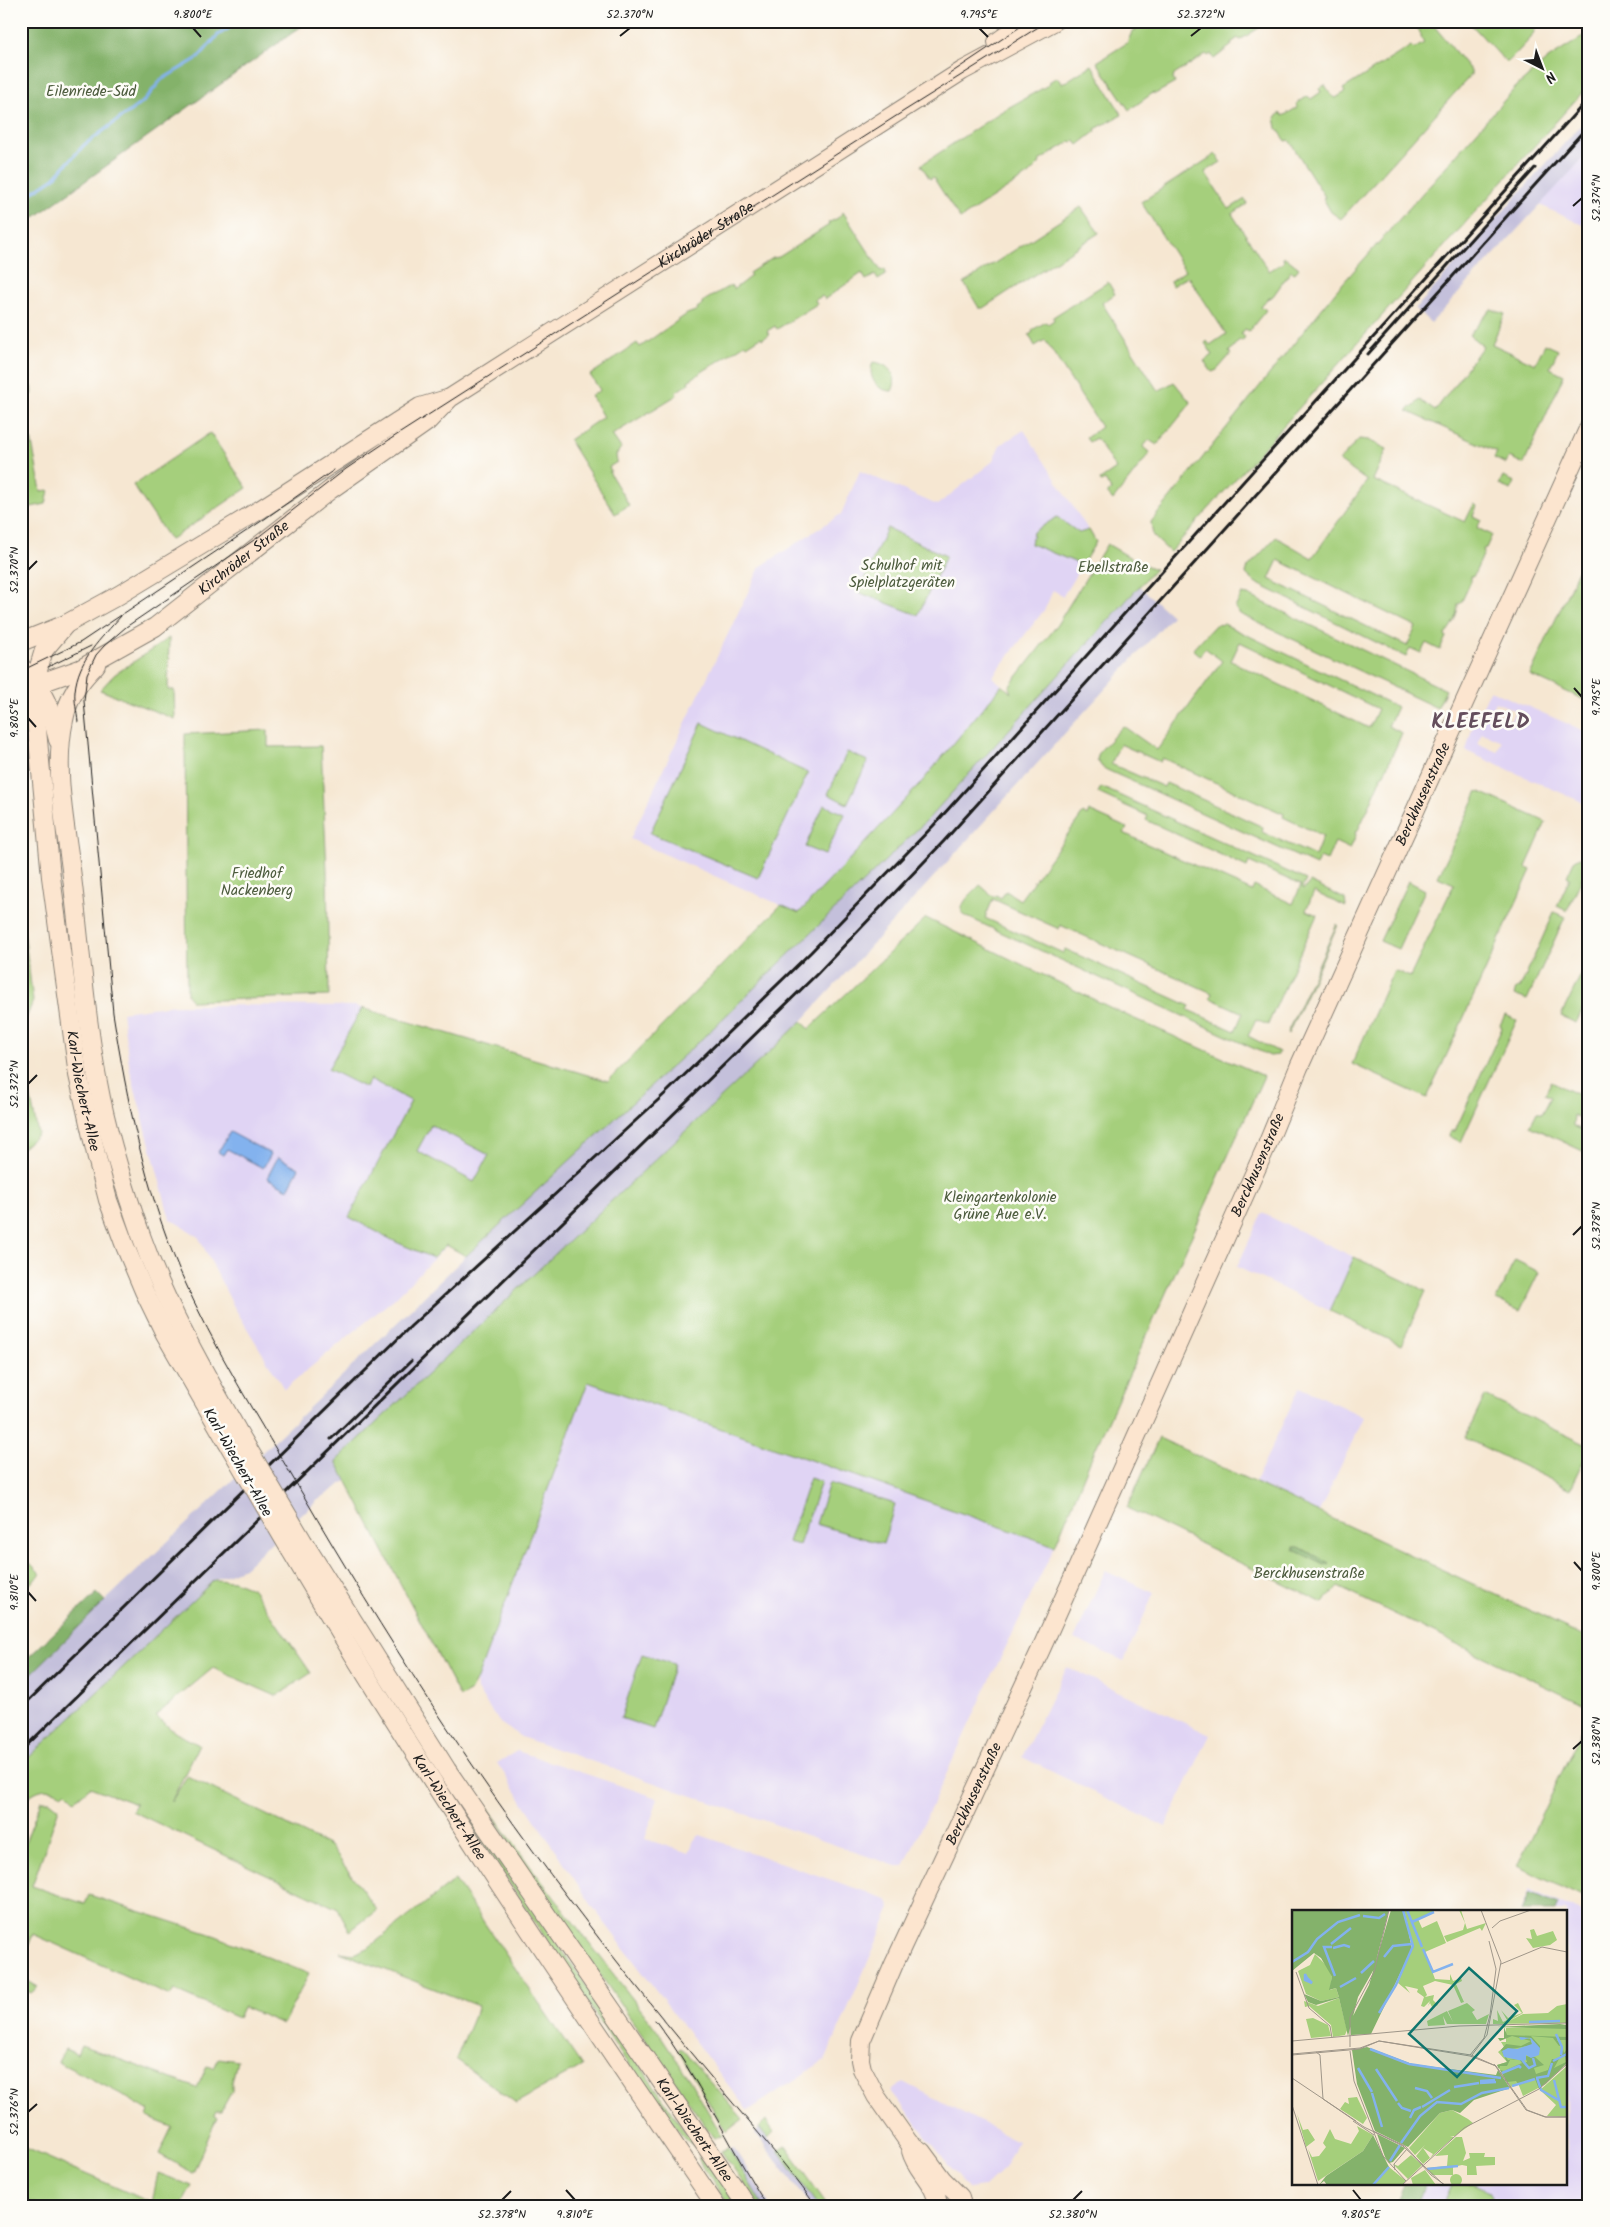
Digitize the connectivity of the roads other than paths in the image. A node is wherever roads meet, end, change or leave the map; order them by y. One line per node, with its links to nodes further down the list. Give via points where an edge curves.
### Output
1 (1026, 21): 3 (main road, Kirchröder Straße)
2 (1055, 21): 3 (main road, Kirchröder Straße)
3 (962, 71): 4 (main road, Kirchröder Straße)
4 (450, 398): 6 (main road, Kirchröder Straße, via 420,407); 7 (main road, Kirchröder Straße, via 427,422)
5 (1589, 427): 17 (main road, Berckhusenstraße, via 861,2041 860,2060 870,2086)
6 (292, 489): 7 (main road, via 304,495); 8 (main road, Kirchröder Straße)
7 (304, 512): 10 (main road, Kirchröder Straße, via 155,627)
8 (66, 624): 9 (main road, Kirchröder Straße); 11 (main road, Karl-Wiechert-Allee, via 44,650)
9 (21, 642)
10 (102, 657): 11 (main road, Kirchröder Straße); 14 (main road, Karl-Wiechert-Allee, via 72,694)
11 (30, 682): 13 (main road, Karl-Wiechert-Allee); 14 (main road, via 50,710)
12 (21, 721): 13 (main road)
13 (37, 743): 15 (main road, Karl-Wiechert-Allee, via 73,1048 108,1200 144,1290 192,1383)
14 (60, 750): 15 (main road, Karl-Wiechert-Allee, via 63,811 101,1098 127,1193 160,1283)
15 (232, 1436): 16 (main road, Karl-Wiechert-Allee, bridge)
16 (297, 1547): 18 (main road, Karl-Wiechert-Allee, via 457,1819); 19 (main road, Karl-Wiechert-Allee)
17 (909, 2143): 20 (main road, Berckhusenstraße, via 913,2159 937,2197); 21 (main road, Berckhusenstraße, via 922,2152 960,2197)
18 (716, 2206)
19 (747, 2206)
20 (938, 2206)
21 (962, 2206)

